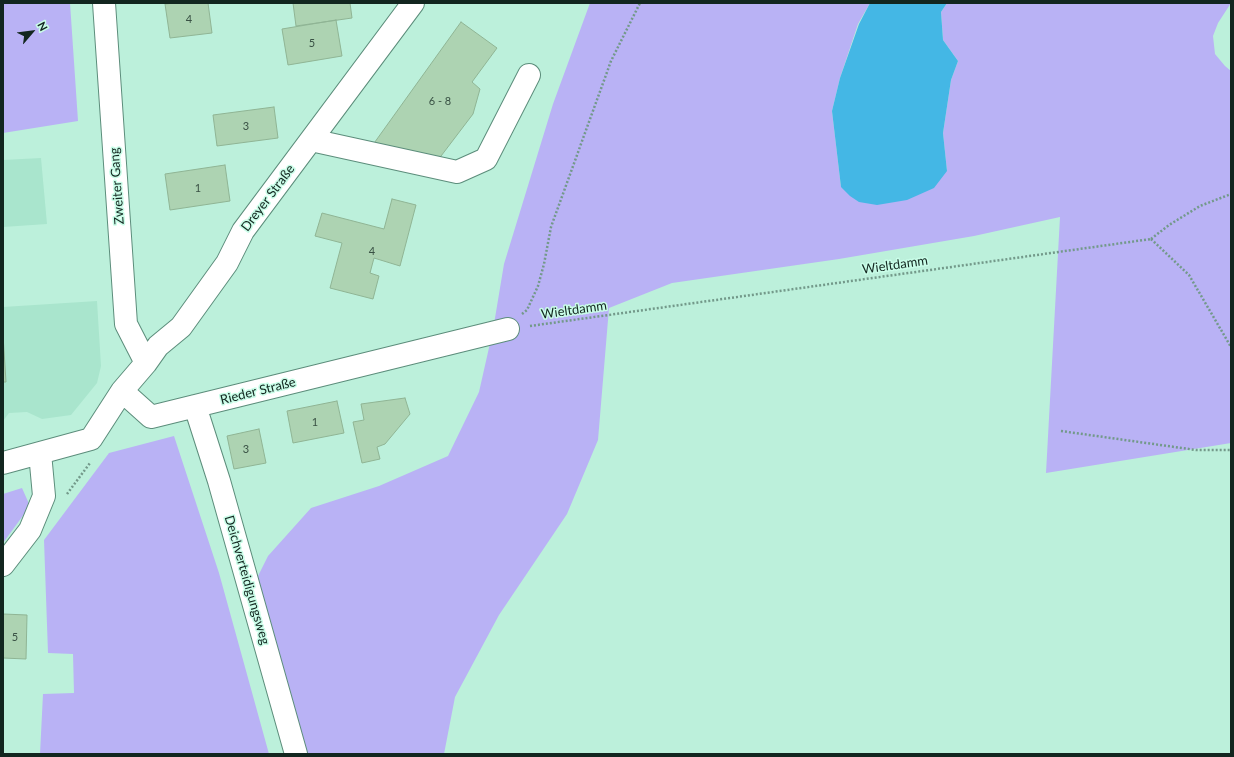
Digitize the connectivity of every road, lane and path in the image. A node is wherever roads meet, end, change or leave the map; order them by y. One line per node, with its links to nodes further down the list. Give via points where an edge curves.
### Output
1 (104, 3): 10 (street, Zweiter Gang, via 126,324)
2 (413, 3): 5 (street, Dreyer Straße)
3 (640, 3): 8 (path, via 611,61 551,227 538,286 527,310)
4 (529, 75): 5 (street, via 486,159 457,172)
5 (311, 140): 10 (street, Dreyer Straße, via 243,231 227,263 181,327 158,346)
6 (1231, 194): 7 (path, via 1200,206)
7 (1151, 239): 8 (path, Wieltdamm); 9 (path, via 1189,275)
8 (508, 329): 12 (street, Rieder Straße)
9 (1231, 347)
10 (146, 364): 11 (street, Dreyer Straße)
11 (122, 391): 12 (street, Rieder Straße, via 151,416); 15 (street, via 90,439)
12 (195, 406): 20 (street, Deichverteidigungsweg, via 219,481)
13 (1061, 431): 14 (path, via 1196,450)
14 (1231, 450)
15 (40, 453): 17 (street); 19 (street, via 44,496 30,530)
16 (93, 459): 18 (path)
17 (3, 463)
18 (64, 497)
19 (3, 565)
20 (296, 754)

